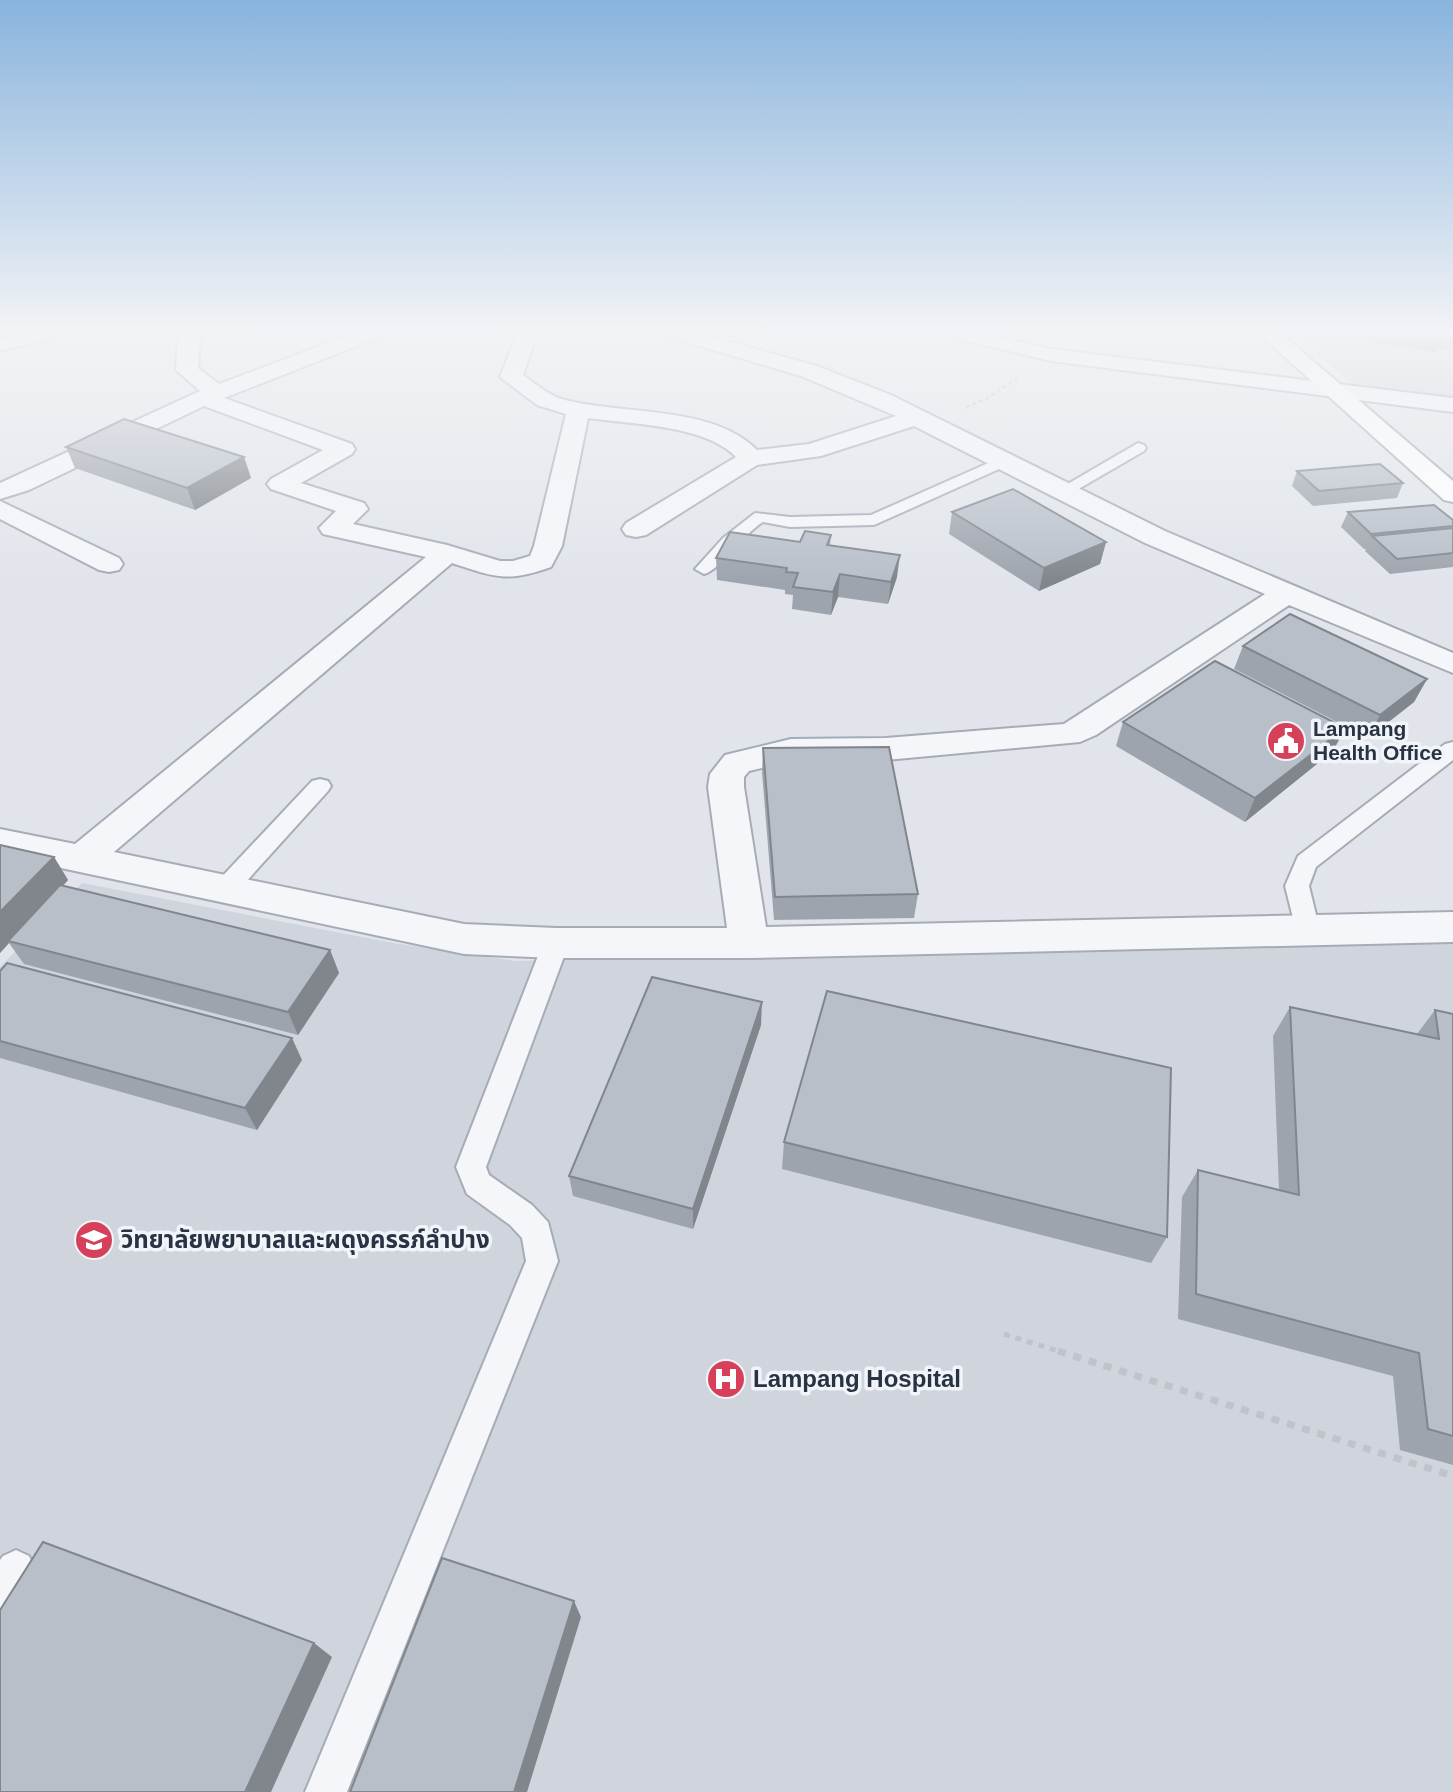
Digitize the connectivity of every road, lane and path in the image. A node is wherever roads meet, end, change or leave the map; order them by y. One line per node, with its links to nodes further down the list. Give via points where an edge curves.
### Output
1 (165, 416): 9 (street)
2 (261, 416): 19 (street, via 343,449 281,484 355,509 333,528)
3 (577, 416): 19 (street, via 541,561 516,570 498,569)
4 (612, 416): 12 (street, via 689,426 740,445)
5 (913, 416): 8 (street)
6 (935, 416): 8 (path)
7 (1362, 416): 16 (street)
8 (922, 420): 12 (street, via 812,452); 13 (street)
9 (143, 426): 10 (street); 14 (street)
10 (168, 437)
11 (1138, 448): 15 (lane)
12 (751, 458): 18 (street)
13 (1002, 462): 15 (street); 21 (lane, via 866,521 790,522 761,517)
14 (0, 491)
15 (1062, 492): 22 (street)
16 (1453, 494)
17 (0, 509): 20 (street)
18 (636, 528)
19 (447, 553): 27 (street)
20 (109, 564)
21 (704, 569)
22 (1284, 594): 23 (street); 32 (street, via 1084,728 1068,734 886,749 791,750 737,763 727,774 726,787)
23 (1453, 664)
24 (1453, 748): 30 (lane, via 1306,863 1297,886)
25 (320, 786): 28 (lane)
26 (0, 842): 27 (street)
27 (82, 859): 28 (street)
28 (225, 889): 31 (street, via 464,939)
29 (1453, 928): 30 (street)
30 (1307, 931): 32 (street)
31 (556, 943): 32 (street); 35 (lane, via 471,1167 478,1184 537,1232 542,1261)
32 (748, 943)
33 (1004, 1334): 34 (path)
34 (1453, 1476)
35 (326, 1792)

